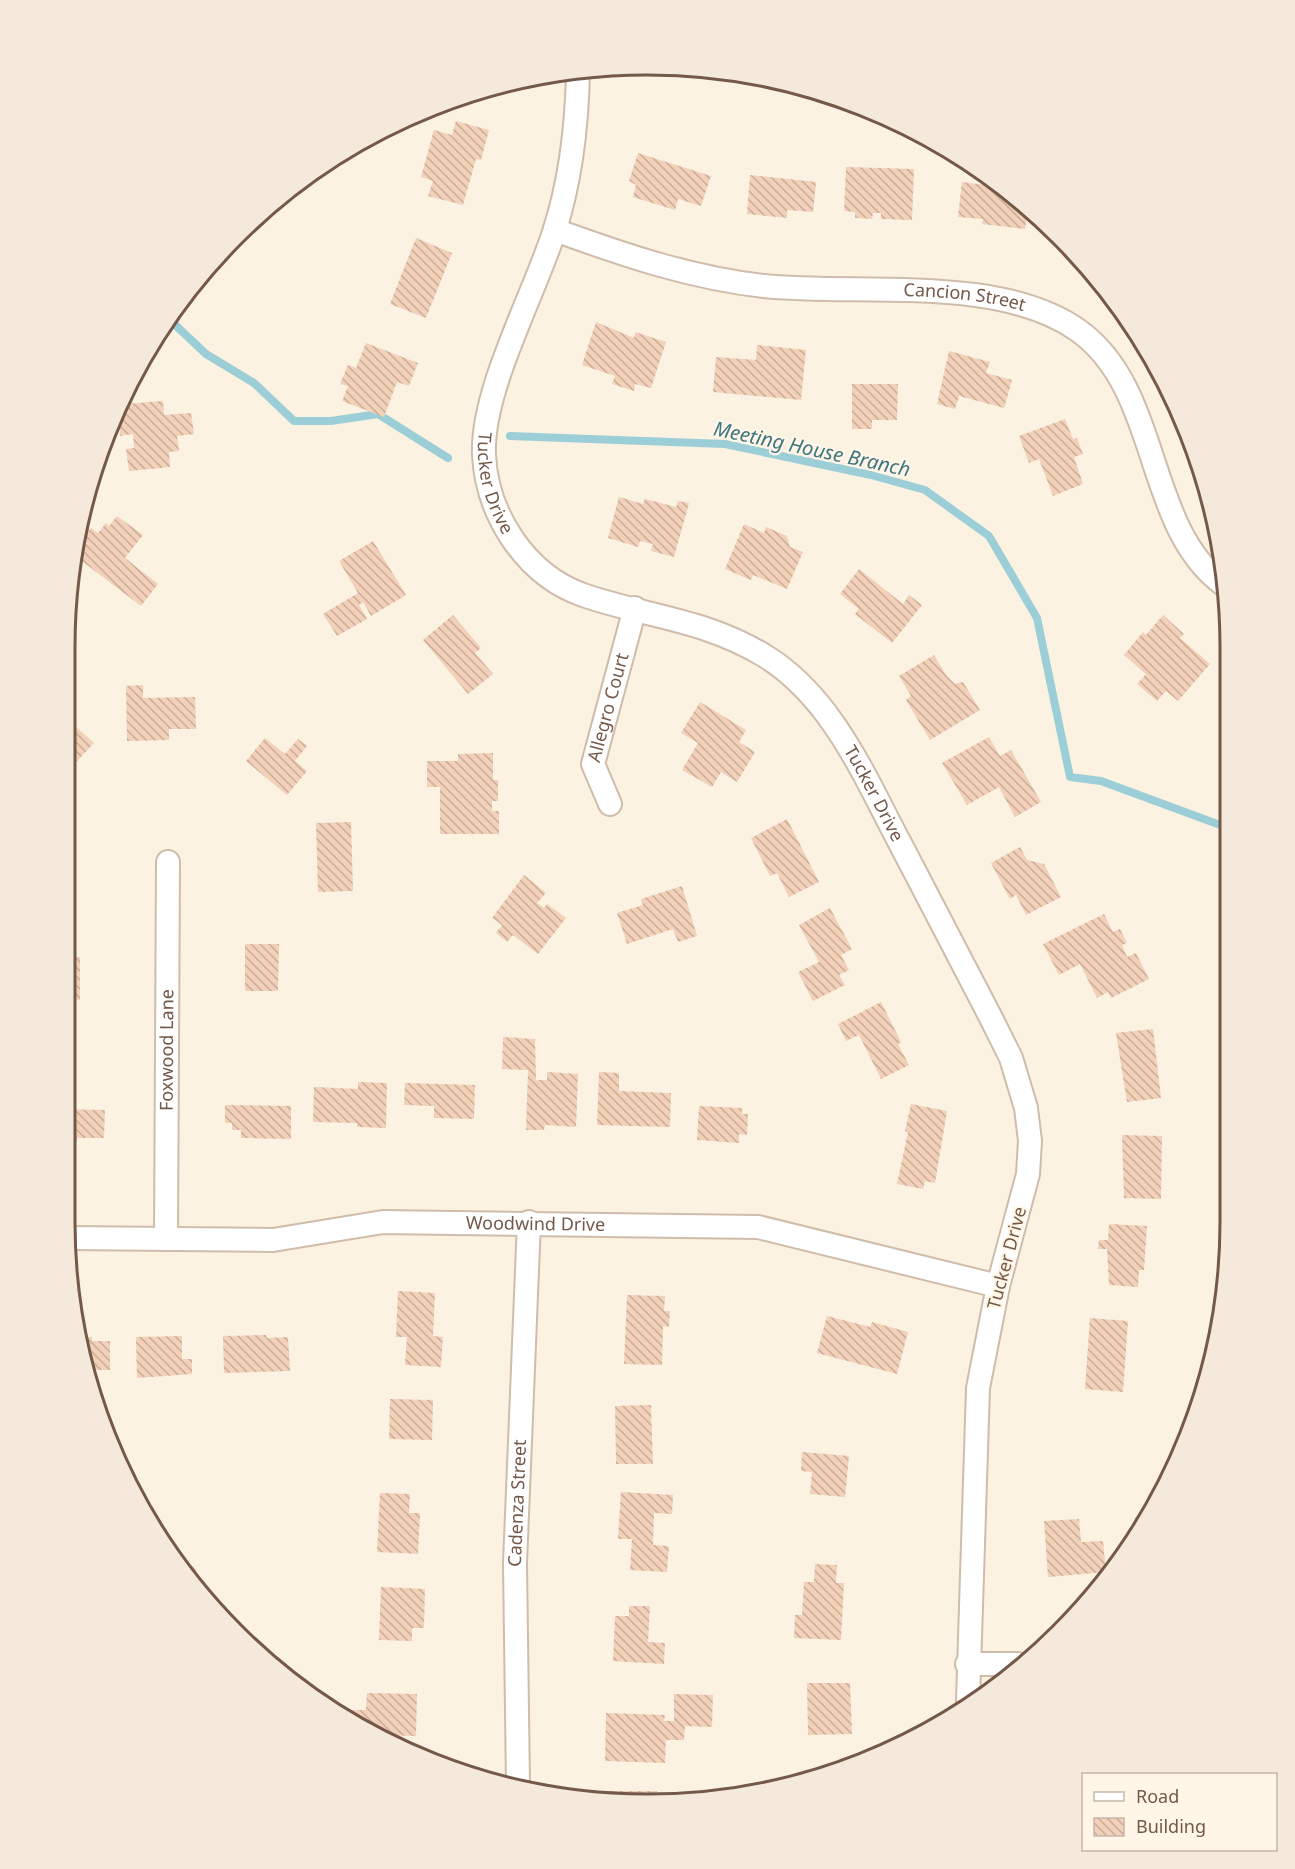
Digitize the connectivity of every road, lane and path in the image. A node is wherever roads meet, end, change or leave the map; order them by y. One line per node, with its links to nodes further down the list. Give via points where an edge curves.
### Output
1 (577, 80): 2 (street, Tucker Drive, via 573,149)
2 (555, 230): 3 (street, Cancion Street, via 654,265 737,282 831,290 987,295 1038,309 1078,330 1103,352 1124,381 1178,526 1195,557); 4 (street, Tucker Drive, via 495,390 484,454 488,482 495,509 528,559 581,594)
3 (1215, 577)
4 (635, 608): 5 (street, Allegro Court, via 593,764); 10 (street, Tucker Drive, via 712,629 767,657 811,694 860,766 1011,1058 1026,1108 1028,1174)
5 (610, 804)
6 (168, 862): 9 (street, Foxwood Lane)
7 (529, 1222): 9 (street, Woodwind Drive, via 382,1222 273,1240); 10 (street, Woodwind Drive, via 759,1227); 14 (street, Cadenza Street, via 516,1563)
8 (75, 1238): 9 (street, Woodwind Drive)
9 (166, 1239)
10 (998, 1286): 11 (street, Tucker Drive, via 977,1398)
11 (967, 1664): 12 (street); 13 (street, Tucker Drive)
12 (1010, 1664)
13 (968, 1697)
14 (518, 1779)

